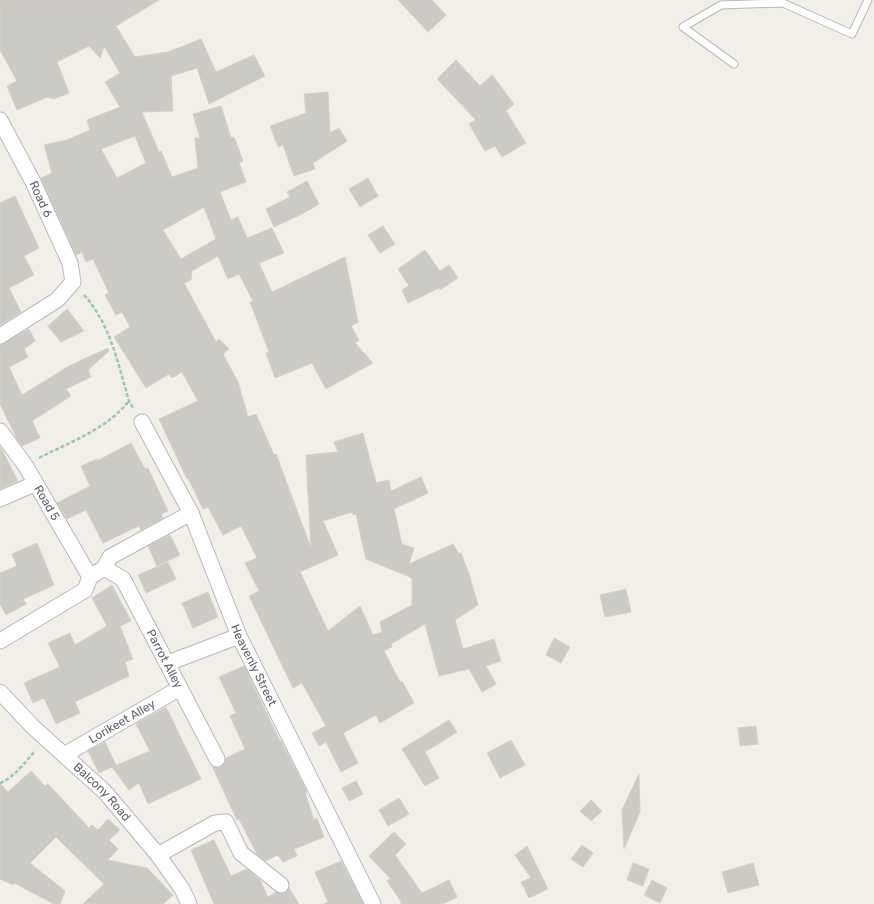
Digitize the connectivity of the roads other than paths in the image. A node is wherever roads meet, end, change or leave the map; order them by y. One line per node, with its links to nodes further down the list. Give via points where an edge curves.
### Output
1 (868, 0): 2 (lane, via 852,34 784,3 721,5 683,27)
2 (734, 64)
3 (0, 120): 4 (street, Road 6, via 33,182 66,256 73,282 57,300)
4 (0, 336)
5 (142, 422): 9 (street, Heavenly Street)
6 (0, 431): 7 (street, Road 5, via 25,465)
7 (34, 484): 8 (street); 11 (street, Road 5)
8 (0, 499)
9 (191, 513): 10 (street, via 110,556); 12 (street, Heavenly Street)
10 (104, 568): 11 (street); 14 (street, Parrot Alley, via 123,579)
11 (90, 577): 13 (street, via 85,590)
12 (239, 636): 14 (street); 22 (street, Heavenly Street)
13 (0, 641)
14 (168, 663): 15 (street, Parrot Alley)
15 (180, 688): 17 (street, Lorikeet Alley); 18 (street, Parrot Alley)
16 (0, 692): 17 (street, Balcony Road)
17 (64, 755): 19 (street, Balcony Road, via 105,792)
18 (217, 759)
19 (158, 855): 20 (street, via 215,823 226,822 241,853); 21 (street, Balcony Road, via 182,889)
20 (281, 885)
21 (189, 904)
22 (373, 904)

